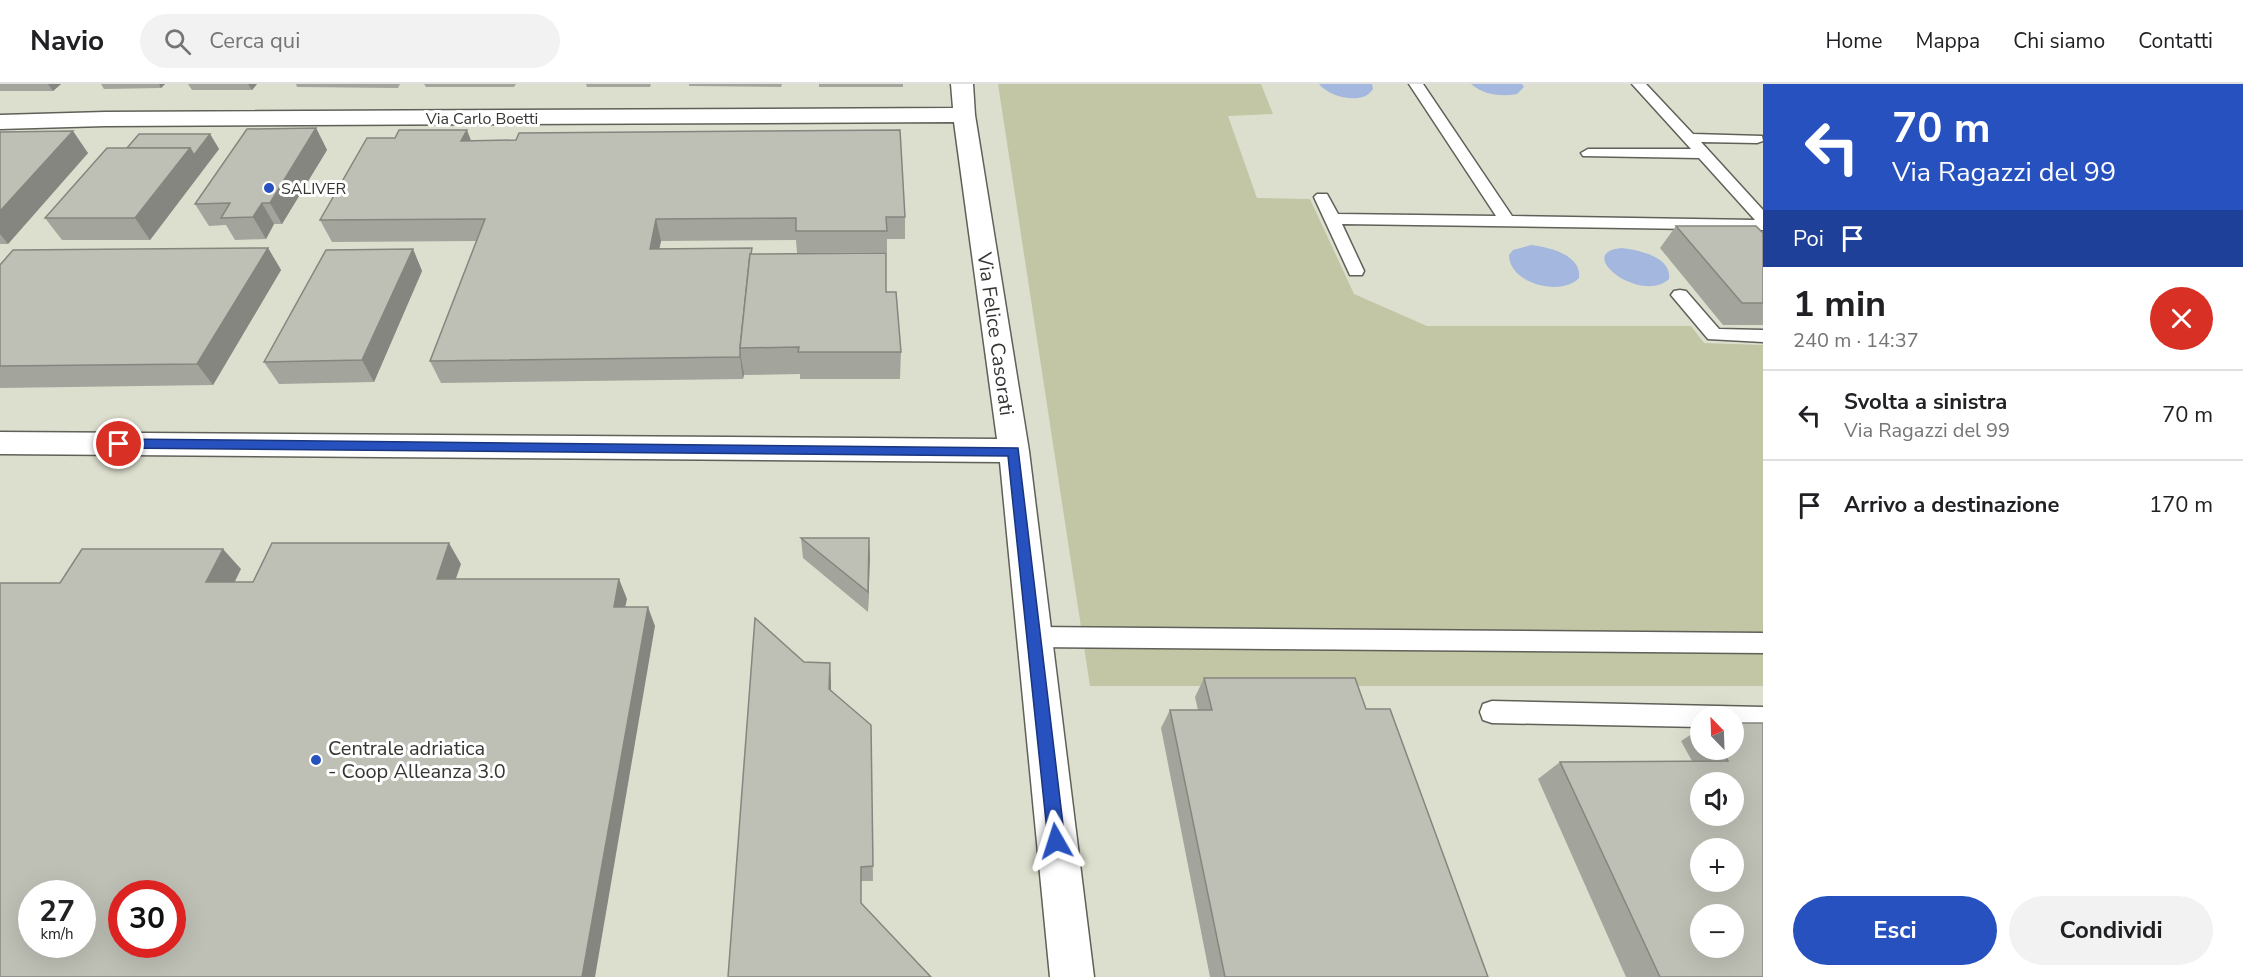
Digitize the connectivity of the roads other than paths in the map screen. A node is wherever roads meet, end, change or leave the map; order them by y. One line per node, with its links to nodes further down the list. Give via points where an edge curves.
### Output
1 (1416, 84): 12 (lane)
2 (1639, 84): 5 (lane)
3 (963, 99): 4 (street, Via Carlo Boetti); 18 (street, Via Felice Casorati)
4 (0, 122)
5 (1689, 138): 6 (lane); 8 (lane)
6 (1757, 139)
7 (1588, 153): 8 (lane)
8 (1703, 154): 11 (lane)
9 (1322, 197): 10 (lane)
10 (1332, 219): 12 (lane); 14 (lane)
11 (1763, 219)
12 (1507, 221): 13 (lane)
13 (1763, 225)
14 (1356, 271)
15 (1680, 295): 16 (lane, via 1714,335)
16 (1763, 336)
17 (0, 443): 18 (street)
18 (1014, 451): 19 (street, Via Felice Casorati)
19 (1033, 637): 20 (lane); 25 (street, Via Felice Casorati)
20 (1763, 643)
21 (1492, 712): 22 (lane)
22 (1690, 716)
23 (1744, 717): 24 (lane)
24 (1763, 718)
25 (1072, 977)

